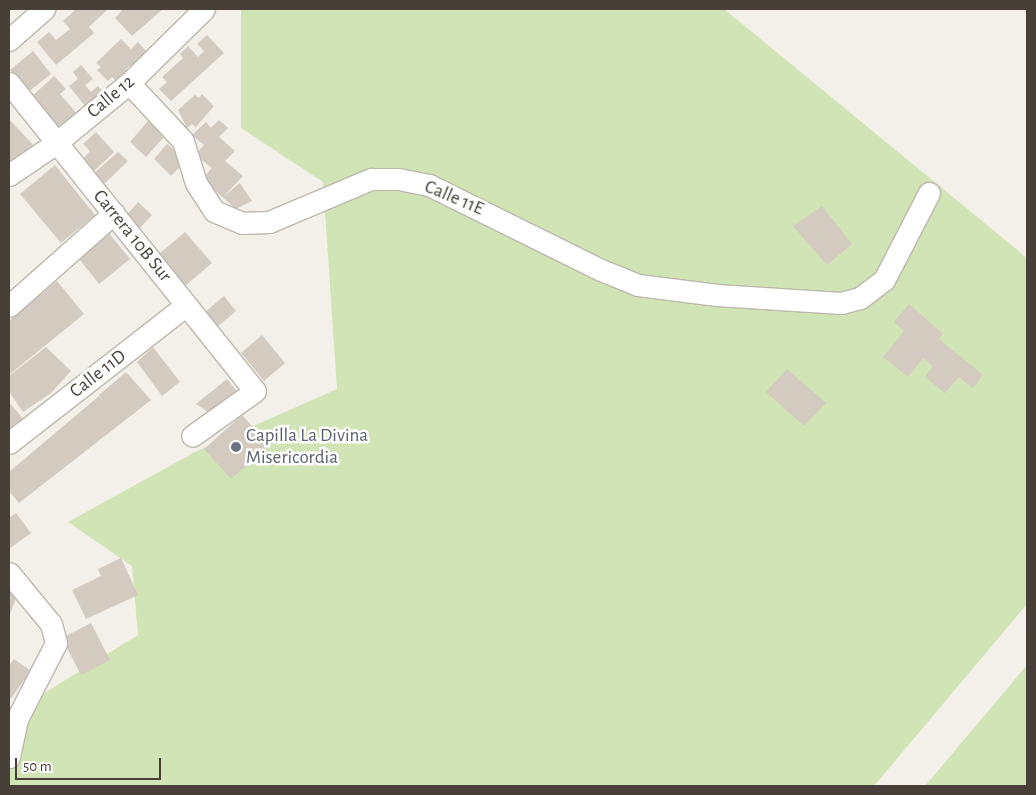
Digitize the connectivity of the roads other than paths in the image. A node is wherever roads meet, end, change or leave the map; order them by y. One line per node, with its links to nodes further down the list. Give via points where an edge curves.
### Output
1 (44, 9): 3 (street)
2 (204, 9): 5 (street, Calle 12)
3 (9, 40)
4 (9, 83): 6 (street, Carrera 10B Sur)
5 (129, 83): 6 (street, Calle 12); 8 (street, Calle 11E, via 183,141 196,183 214,211 242,223 269,222 371,179 398,179 429,185 601,270 638,284 717,295 841,303 860,298 884,280)
6 (56, 143): 7 (street, Calle 12); 9 (street, Carrera 10B Sur)
7 (9, 175)
8 (929, 193)
9 (114, 213): 10 (street, Carrera 10B Sur); 11 (street)
10 (186, 304): 12 (street, Carrera 10B Sur, via 255,391); 13 (street, Calle 11D)
11 (9, 306)
12 (192, 436)
13 (9, 442)
14 (9, 573): 15 (street, via 51,624 56,643 17,719)
15 (9, 757)

